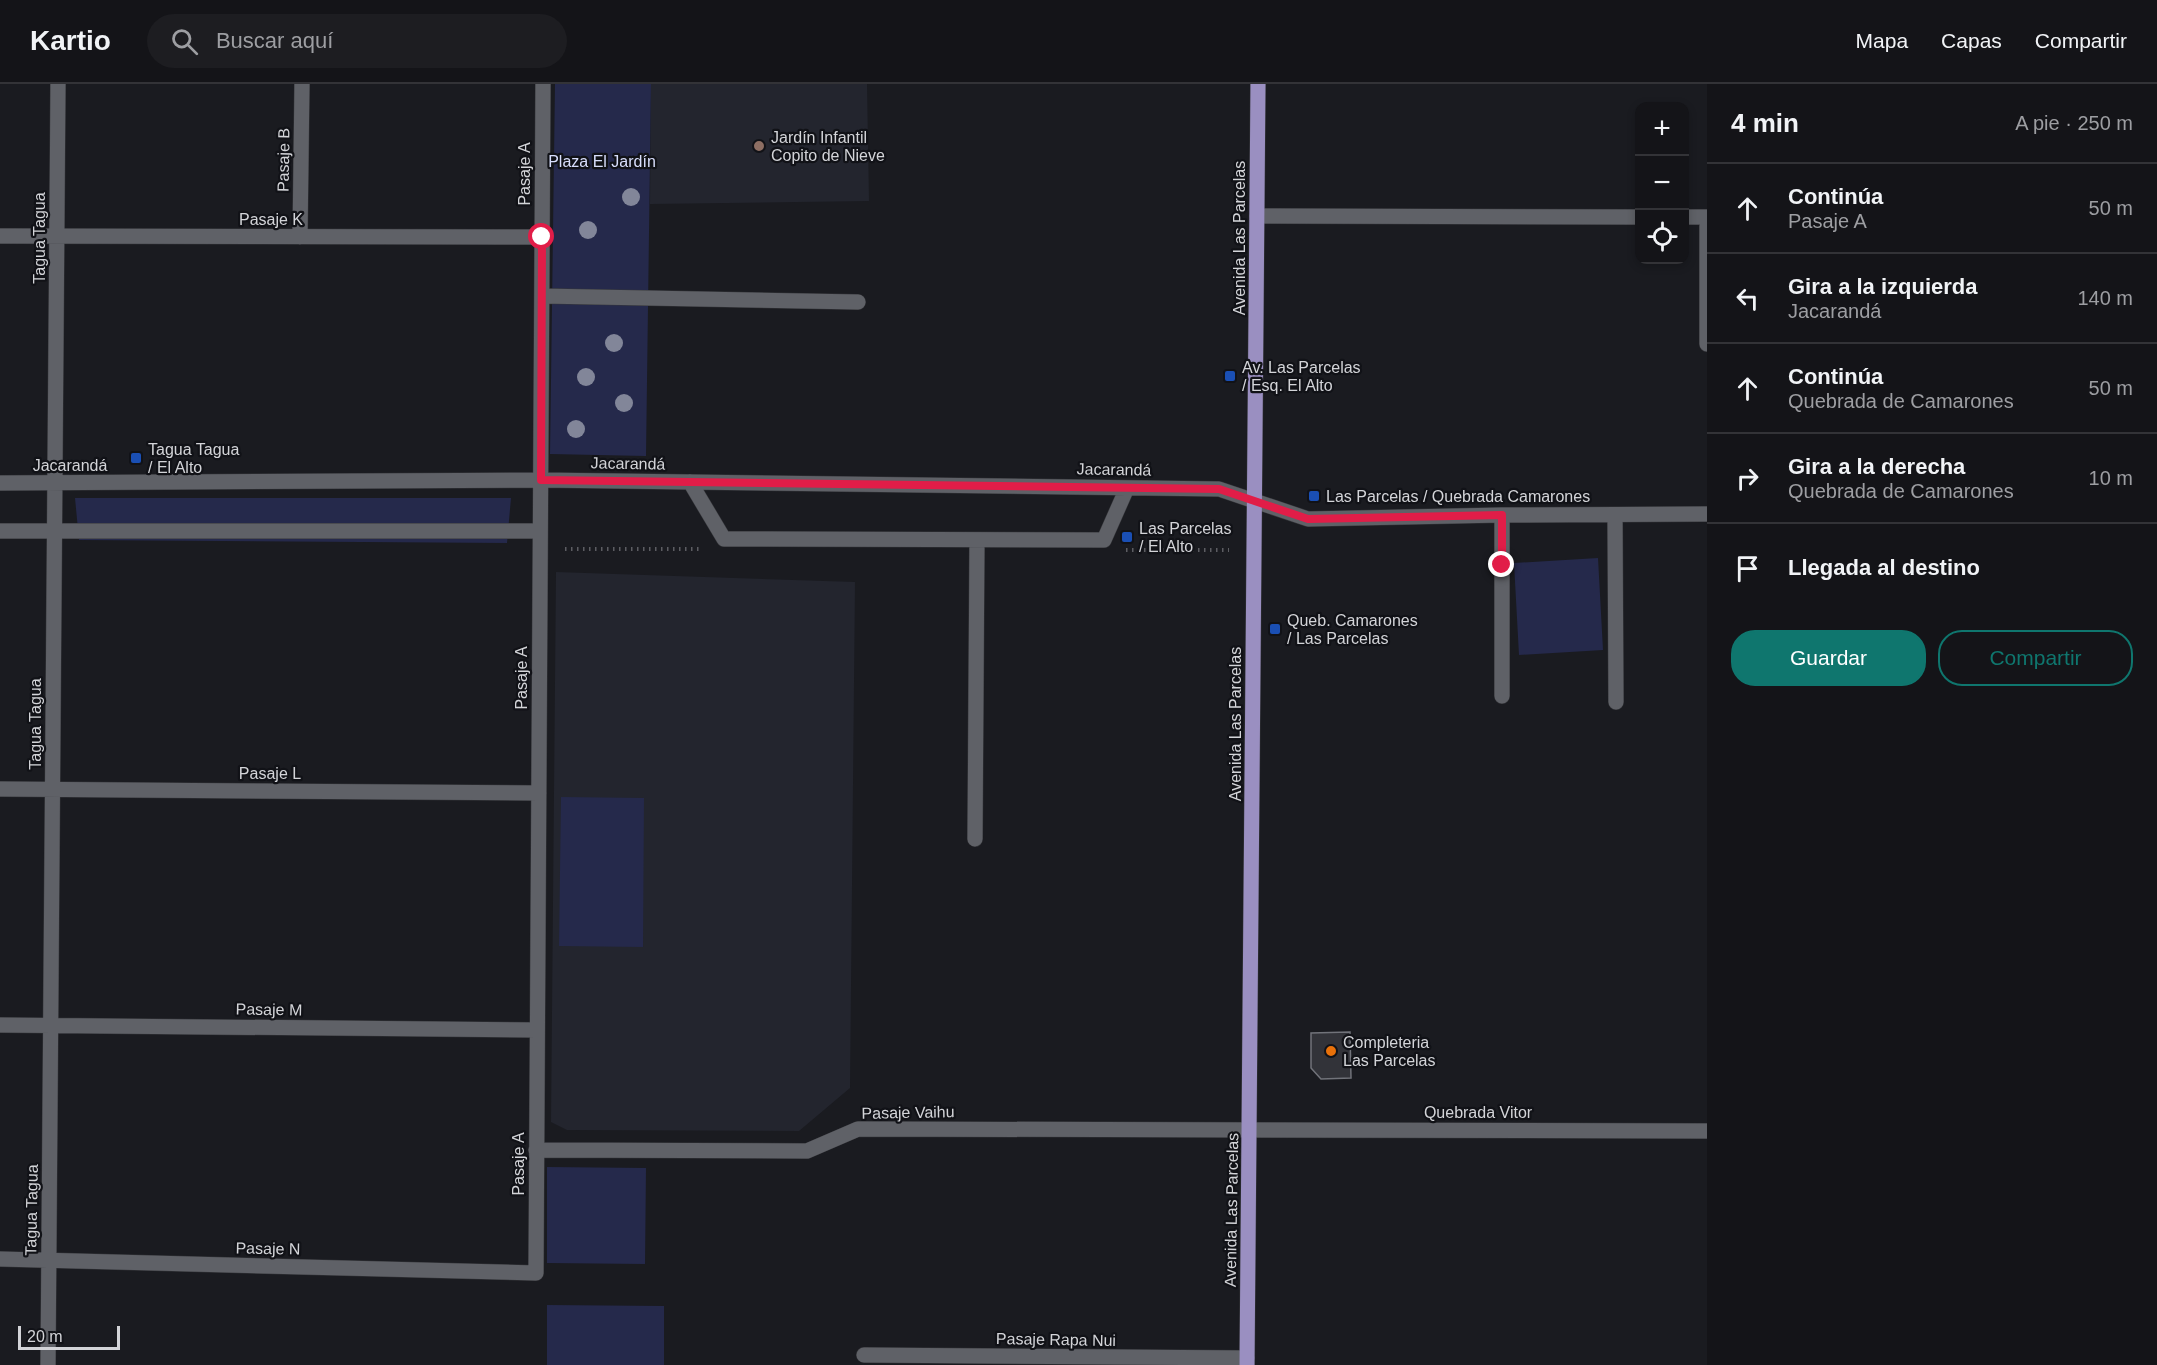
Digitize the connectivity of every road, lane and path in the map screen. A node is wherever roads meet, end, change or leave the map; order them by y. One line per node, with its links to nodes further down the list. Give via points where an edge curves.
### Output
1 (58, 84): 11 (street, Tagua Tagua)
2 (302, 84): 12 (street, Pasaje B)
3 (543, 84): 13 (street, Pasaje A)
4 (1258, 84): 5 (main road, Avenida Las Parcelas)
5 (1257, 216): 6 (street); 22 (main road, Avenida Las Parcelas)
6 (1635, 218)
7 (1689, 218): 8 (street)
8 (1707, 218)
9 (1707, 226): 16 (street)
10 (0, 236): 11 (street, Pasaje K)
11 (57, 236): 12 (street, Pasaje K); 20 (street, Tagua Tagua)
12 (300, 237): 13 (street, Pasaje K)
13 (542, 237): 14 (street, Pasaje A)
14 (542, 296): 15 (street); 17 (street, Pasaje A)
15 (858, 302)
16 (1707, 344)
17 (541, 480): 18 (street, Jacarandá); 20 (street, Jacarandá); 28 (street, Pasaje A)
18 (690, 482): 21 (street, Jacarandá); 29 (street, via 724,539)
19 (0, 483): 20 (street, Jacarandá)
20 (55, 483): 27 (street, Tagua Tagua)
21 (1127, 488): 22 (street, Jacarandá, via 1219,489); 29 (street, via 1104,540)
22 (1254, 501): 24 (street, Jacarandá, via 1308,519); 33 (main road, Avenida Las Parcelas)
23 (1707, 514): 25 (street, Jacarandá)
24 (1502, 515): 25 (street, Jacarandá); 34 (street)
25 (1615, 515): 35 (street)
26 (0, 531): 27 (street)
27 (55, 531): 28 (street); 37 (street, Tagua Tagua)
28 (540, 531): 30 (street, Pasaje A)
29 (977, 540): 39 (street)
30 (540, 549): 31 (path); 38 (street, Pasaje A)
31 (705, 549)
32 (1116, 550): 33 (path)
33 (1254, 550): 43 (main road, Avenida Las Parcelas)
34 (1502, 696)
35 (1616, 702)
36 (0, 789): 37 (street, Pasaje L)
37 (53, 789): 38 (street, Pasaje L); 41 (street, Tagua Tagua)
38 (539, 793): 42 (street, Pasaje A)
39 (975, 839)
40 (0, 1025): 41 (street, Pasaje M)
41 (51, 1025): 42 (street, Pasaje M); 47 (street, Tagua Tagua)
42 (537, 1030): 45 (street, Pasaje A)
43 (1250, 1129): 44 (street, Quebrada Vitor); 45 (street, Pasaje Vaihu, via 858,1129 807,1151); 50 (main road, Avenida Las Parcelas)
44 (1707, 1131)
45 (536, 1150): 48 (street, Pasaje A)
46 (0, 1259): 47 (street, Pasaje N)
47 (49, 1260): 48 (street, Pasaje N); 51 (street, Tagua Tagua)
48 (536, 1273)
49 (864, 1354): 50 (street, Pasaje Rapa Nui)
50 (1247, 1362)
51 (48, 1365)

